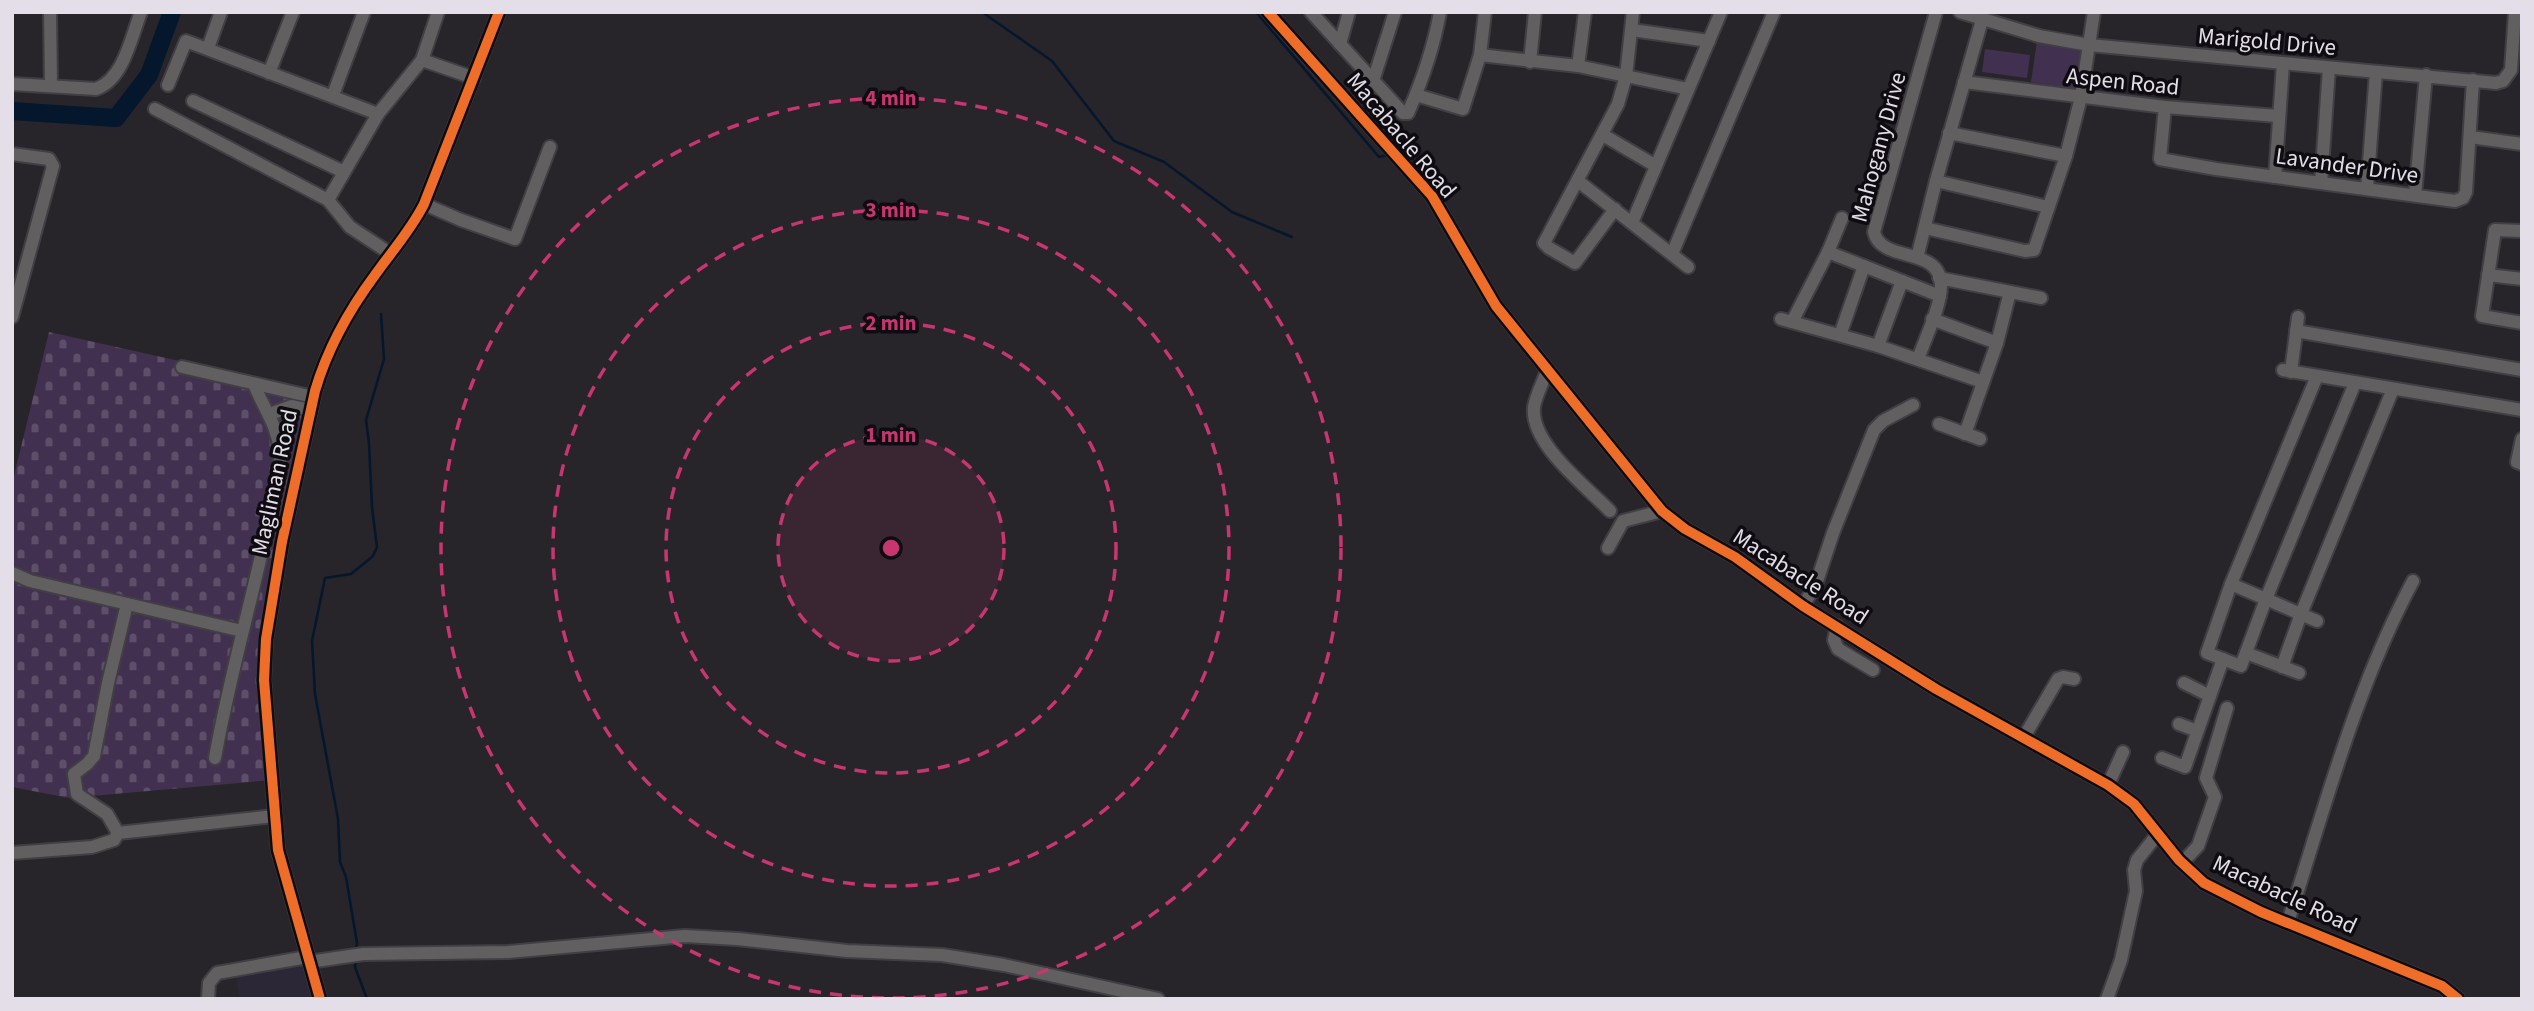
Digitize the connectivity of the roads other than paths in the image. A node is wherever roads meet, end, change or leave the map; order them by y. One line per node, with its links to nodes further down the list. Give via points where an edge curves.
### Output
1 (50, 12): 45 (street)
2 (141, 12): 45 (street, via 124,61 102,87)
3 (221, 12): 28 (street)
4 (293, 12): 36 (street)
5 (364, 12): 47 (street)
6 (438, 12): 30 (street)
7 (499, 12): 39 (street, Magliman Road)
8 (1268, 12): 101 (street, Macabacle Road, via 1432,196 1496,306)
9 (1311, 12): 26 (street)
10 (1349, 12): 26 (street)
11 (1395, 12): 41 (street)
12 (1440, 12): 48 (street)
13 (1485, 12): 29 (street)
14 (1535, 12): 31 (street)
15 (1586, 12): 33 (street)
16 (1633, 12): 24 (street)
17 (1721, 12): 25 (street)
18 (1774, 12): 80 (street)
19 (1936, 12): 85 (street, Mahogany Drive, via 1874,232 1882,247 1927,262)
20 (1959, 12): 23 (street, Marigold Drive)
21 (2094, 12): 27 (street)
22 (2515, 12): 40 (street, Marigold Drive, via 2508,77 2496,83)
23 (1982, 20): 27 (street, Marigold Drive); 42 (street)
24 (1632, 30): 25 (street); 38 (street)
25 (1709, 41): 46 (street)
26 (1340, 44): 41 (street)
27 (2089, 45): 32 (street, Marigold Drive); 49 (street)
28 (208, 48): 36 (street); 44 (street, via 186,41)
29 (1479, 55): 31 (street); 48 (street, via 1463,109)
30 (422, 60): 39 (street); 53 (street)
31 (1530, 62): 33 (street)
32 (2283, 64): 34 (street, Marigold Drive); 54 (street)
33 (1578, 66): 38 (street)
34 (2329, 68): 35 (street, Marigold Drive); 67 (street)
35 (2376, 72): 37 (street, Marigold Drive); 68 (street)
36 (270, 73): 47 (street)
37 (2426, 75): 40 (street, Marigold Drive); 69 (street)
38 (1626, 76): 46 (street); 56 (street)
39 (474, 78): 71 (street, Magliman Road)
40 (2473, 80): 57 (street, Lavander Drive)
41 (1373, 81): 48 (street, via 1403,113 1408,113)
42 (1964, 82): 49 (street, Aspen Road); 55 (street)
43 (12, 84): 45 (street)
44 (168, 85)
45 (51, 86)
46 (1688, 89): 62 (street)
47 (333, 95): 53 (street)
48 (1416, 95)
49 (2081, 97): 51 (street, Aspen Road); 61 (street)
50 (192, 101): 63 (street)
51 (2165, 107): 54 (street, Aspen Road); 64 (street, Lavander Drive, via 2160,159)
52 (155, 109): 70 (street)
53 (379, 114): 63 (street)
54 (2278, 116): 64 (street)
55 (1949, 133): 61 (street); 66 (street)
56 (1604, 135): 62 (street); 65 (street)
57 (2470, 137): 58 (street); 69 (street, Lavander Drive, via 2463,198)
58 (2522, 144)
59 (550, 147): 71 (street, via 515,239)
60 (12, 154): 91 (street, via 49,159 53,166)
61 (2066, 156): 72 (street)
62 (1656, 166): 75 (street)
63 (344, 172): 70 (street)
64 (2275, 177): 67 (street, Lavander Drive)
65 (1578, 181): 73 (street); 73 (street, via 1546,234 1544,243 1549,248 1575,263)
66 (1936, 181): 72 (street); 76 (street)
67 (2321, 183): 68 (street, Lavander Drive)
68 (2367, 189): 69 (street, Lavander Drive)
69 (2414, 195)
70 (328, 200): 79 (street, via 350,227)
71 (424, 204): 79 (street, Magliman Road)
72 (2048, 207): 76 (street, via 2034,250)
73 (1615, 209): 75 (street)
74 (1842, 218): 78 (street)
75 (1632, 223): 80 (street)
76 (1925, 228): 81 (street)
77 (2522, 231): 84 (street, via 2495,230)
78 (1829, 252): 82 (street); 96 (street, via 1787,320)
79 (391, 254): 108 (street, Magliman Road, via 343,326 321,369)
80 (1672, 254): 83 (street)
81 (1918, 254)
82 (1864, 266): 87 (street); 96 (street)
83 (1688, 267)
84 (2488, 275): 86 (street); 94 (street, via 2482,316)
85 (1939, 278): 88 (street); 89 (street)
86 (2522, 279)
87 (1902, 281): 89 (street); 98 (street)
88 (2010, 292): 90 (street); 97 (street)
89 (1940, 296): 93 (street)
90 (2041, 298)
91 (12, 317)
92 (2298, 317): 95 (street)
93 (1932, 320): 97 (street); 99 (street)
94 (2522, 323)
95 (2297, 331): 102 (street); 103 (street, via 2287,371)
96 (1840, 335): 98 (street)
97 (1997, 343): 104 (street)
98 (1878, 345): 99 (street)
99 (1918, 359): 104 (street)
100 (182, 368): 105 (street)
101 (1547, 370): 117 (street, via 1534,406 1544,443); 118 (street, Macabacle Road)
102 (2522, 370)
103 (2317, 376): 106 (street); 122 (street)
104 (1983, 382): 113 (street)
105 (254, 383): 108 (street); 111 (street)
106 (2355, 383): 107 (street); 123 (street)
107 (2393, 389): 110 (street); 126 (street)
108 (312, 403): 111 (street); 146 (street, Magliman Road, via 266,639 264,680)
109 (1913, 405): 125 (street, via 1874,430 1816,584)
110 (2522, 410)
111 (271, 414): 129 (street, via 280,453 279,474)
112 (1939, 424): 113 (street)
113 (1965, 433): 114 (street)
114 (1980, 439)
115 (2522, 439): 116 (street, via 2517,462)
116 (2522, 464)
117 (1610, 510)
118 (1662, 511): 119 (street, via 1623,521); 125 (street, Macabacle Road)
119 (1608, 548)
120 (12, 573): 124 (street)
121 (2413, 581): 151 (street, via 2360,694)
122 (2231, 584): 123 (street); 131 (street, via 2207,653)
123 (2266, 598): 126 (street); 130 (street)
124 (127, 604): 129 (street); 147 (street, via 94,756 74,774 77,794 107,814)
125 (1803, 606): 128 (street, Macabacle Road)
126 (2301, 614): 127 (street); 132 (street)
127 (2317, 621)
128 (1837, 626): 133 (street, via 1834,640 1838,649); 141 (street, Macabacle Road)
129 (242, 631): 143 (street)
130 (2246, 653): 131 (street, via 2241,667); 132 (street)
131 (2223, 659): 137 (street)
132 (2282, 667): 134 (street)
133 (1873, 670)
134 (2299, 673)
135 (2074, 679): 141 (street, via 2058,679)
136 (2184, 683): 137 (street)
137 (2210, 696): 140 (street)
138 (2227, 708): 150 (street, via 2206,778 2215,797 2197,846)
139 (2179, 724): 140 (street)
140 (2197, 731): 144 (street, via 2185,767)
141 (2024, 737): 145 (street, Macabacle Road)
142 (2123, 752): 145 (street)
143 (215, 758)
144 (2162, 758)
145 (2108, 785): 148 (street, Macabacle Road, via 2134,804)
146 (274, 816): 147 (street); 152 (street, Magliman Road, via 281,868)
147 (118, 833): 149 (street, via 114,840 92,847)
148 (2157, 835): 150 (street, Macabacle Road); 156 (street, via 2137,859 2136,891)
149 (12, 853)
150 (2182, 863): 151 (street, Macabacle Road, via 2218,891)
151 (2288, 922): 157 (street, Macabacle Road, via 2434,982)
152 (308, 960): 153 (street, via 217,973 209,983); 154 (street, Magliman Road); 155 (street, via 363,954 496,953 685,936 942,956 1017,967)
153 (208, 999)
154 (320, 999)
155 (1158, 999)
156 (2107, 999)
157 (2458, 999)

